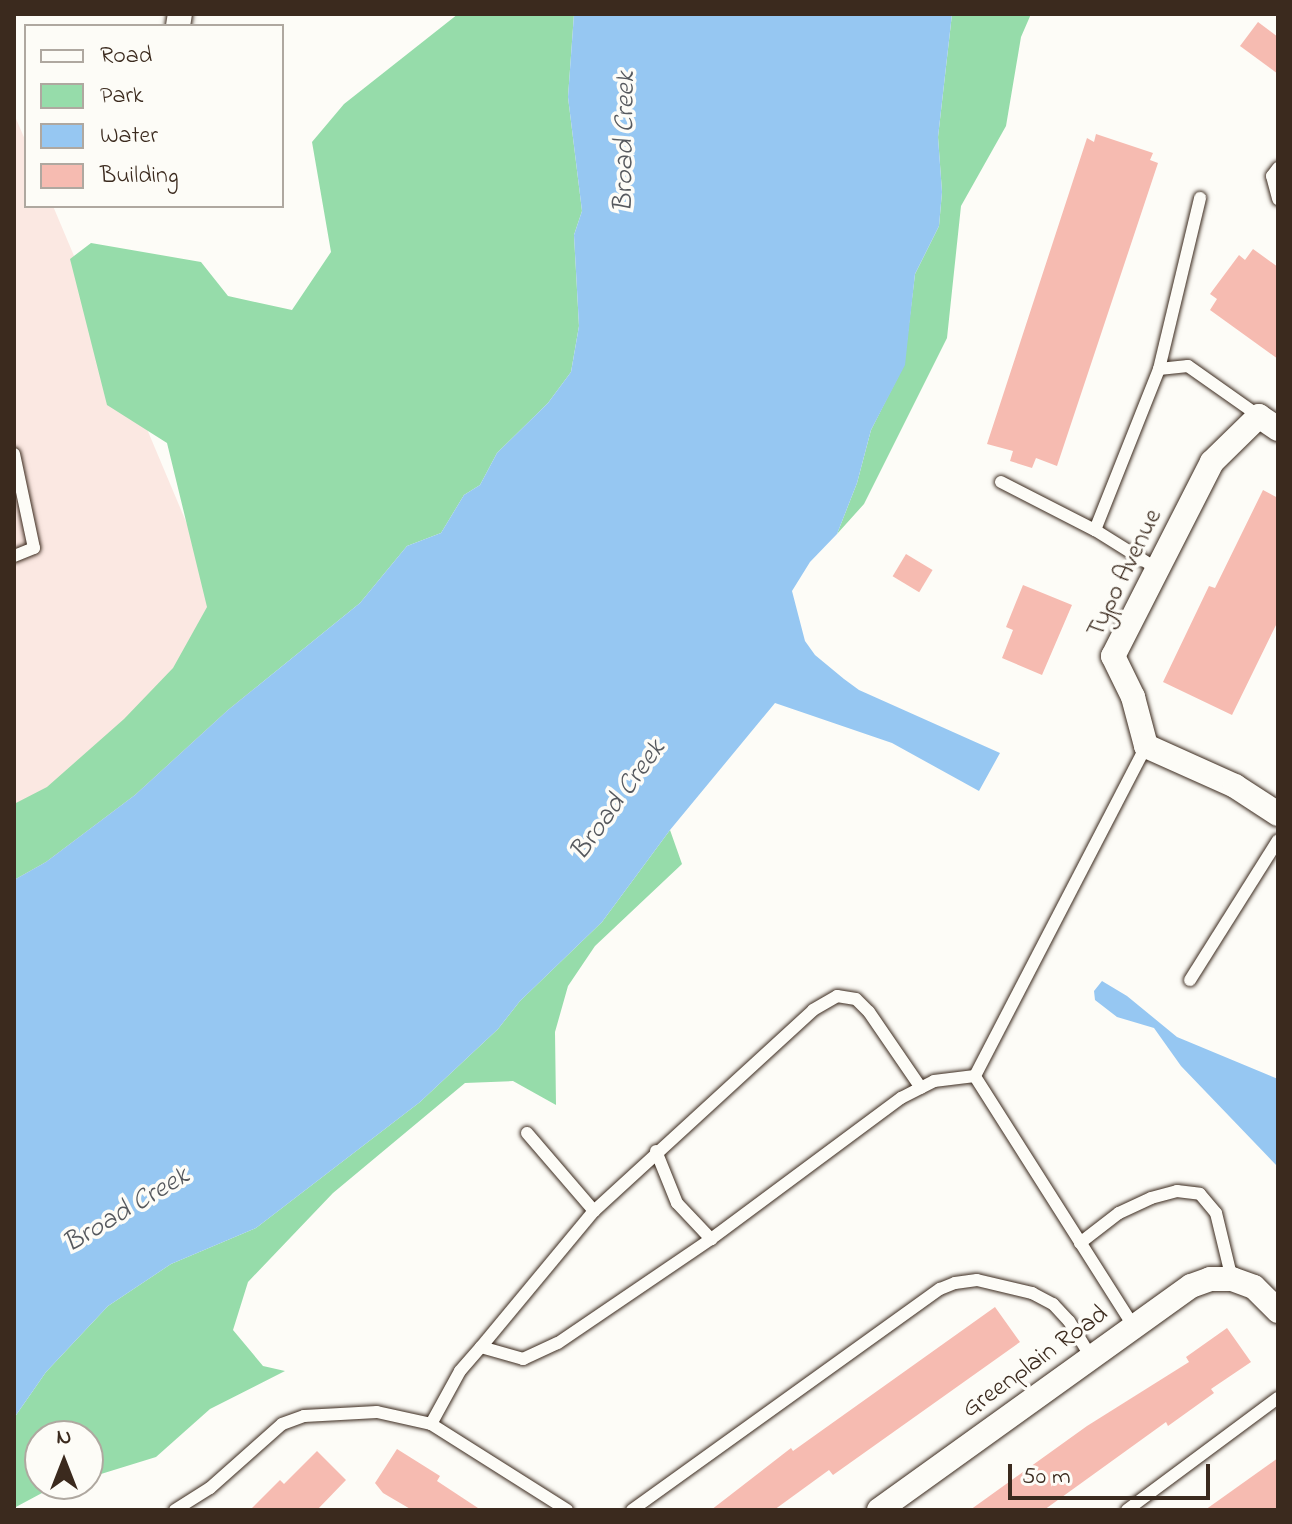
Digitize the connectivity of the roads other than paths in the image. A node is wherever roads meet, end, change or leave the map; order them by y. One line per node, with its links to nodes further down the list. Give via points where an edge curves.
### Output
1 (1278, 168): 3 (lane, via 1272,176)
2 (1200, 198): 4 (lane)
3 (1278, 199)
4 (1159, 369): 5 (lane, via 1188,366); 8 (lane)
5 (1269, 422): 10 (street, Typo Avenue, via 1212,462)
6 (14, 454): 9 (lane, via 34,548)
7 (1001, 482): 8 (lane)
8 (1095, 530): 10 (lane)
9 (14, 556)
10 (1159, 570): 11 (street, Typo Avenue, via 1113,656 1133,697)
11 (1146, 746): 12 (street, via 1235,786); 15 (lane)
12 (1278, 814)
13 (1278, 840): 14 (lane)
14 (1190, 980)
15 (975, 1076): 16 (lane, via 934,1081); 21 (lane)
16 (921, 1088): 18 (lane, via 869,1012 856,999 837,996 813,1010); 20 (lane)
17 (527, 1133): 19 (lane)
18 (656, 1151): 19 (lane); 20 (lane, via 677,1203)
19 (594, 1211): 25 (lane)
20 (711, 1239): 25 (lane, via 558,1343 523,1359)
21 (1080, 1243): 22 (lane, via 1119,1213 1151,1198 1177,1191 1200,1194 1216,1213); 24 (lane)
22 (1232, 1279): 23 (street, via 1254,1287); 24 (street, Greenplain Road, via 1191,1286)
23 (1278, 1311)
24 (1134, 1327): 26 (street, Greenplain Road)
25 (481, 1347): 28 (lane, via 460,1371)
26 (1091, 1357): 29 (street, Greenplain Road); 32 (lane, via 1053,1304 1032,1293 977,1280 955,1283)
27 (1278, 1398): 33 (lane)
28 (431, 1424): 30 (lane, via 377,1412 304,1416 267,1434 210,1488); 31 (lane)
29 (889, 1507)
30 (175, 1510)
31 (567, 1510)
32 (632, 1510)
33 (1127, 1510)

